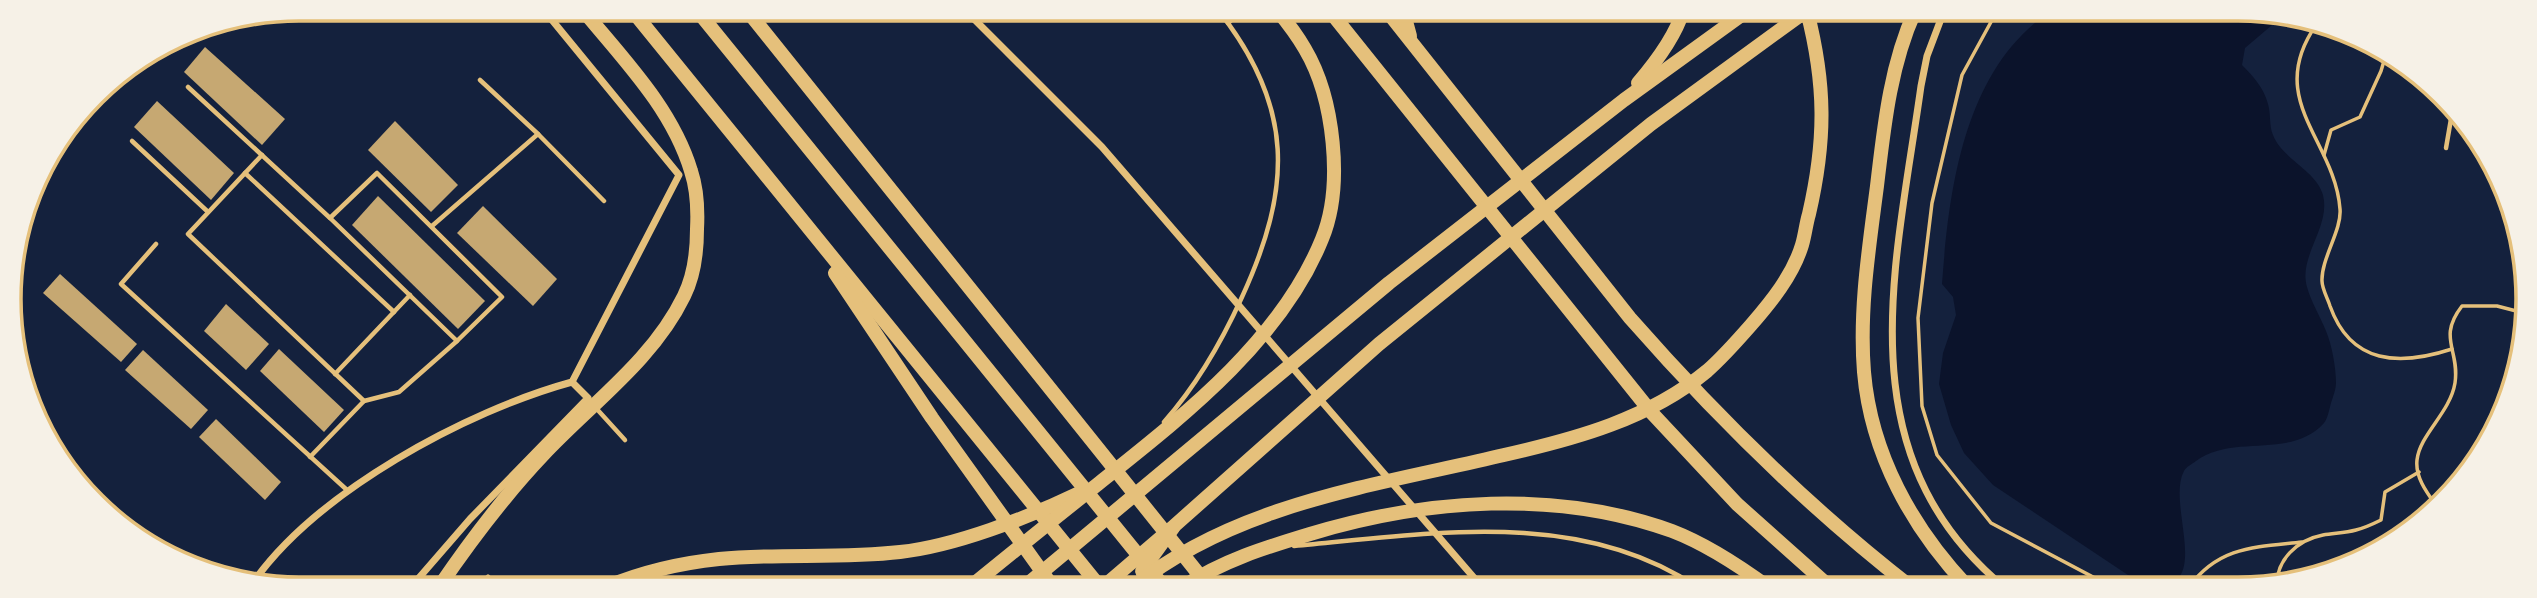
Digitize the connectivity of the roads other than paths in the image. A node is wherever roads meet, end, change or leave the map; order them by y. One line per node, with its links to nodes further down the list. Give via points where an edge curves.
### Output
1 (552, 21): 39 (street, via 679,175)
2 (592, 21): 51 (main road, via 652,94 674,130 691,171 698,212 697,252 685,294 663,331 500,503)
3 (641, 21): 31 (main road)
4 (706, 21): 60 (main road)
5 (756, 21): 62 (main road)
6 (976, 21): 63 (street, via 1102,147)
7 (1230, 21): 18 (lane)
8 (1285, 21): 43 (main road, via 1306,49 1325,99 1334,163 1323,237 1289,302 1242,358)
9 (1338, 21): 66 (main road, via 1651,412 1737,504)
10 (1395, 21): 19 (main road)
11 (1406, 21): 19 (main road)
12 (1680, 21): 22 (main road, via 1655,64)
13 (1733, 21): 22 (main road)
14 (1792, 21): 47 (main road, via 1651,124 1379,344)
15 (1808, 21): 59 (main road, via 1819,68 1823,129 1802,246 1764,310 1706,372 1661,401 1574,439 1273,513 1206,541)
16 (1910, 21): 68 (main road, via 1885,116 1866,272 1864,372 1872,423 1889,473 1916,522)
17 (1940, 21): 69 (street, via 1921,86 1892,293 1894,390 1917,476 1938,515)
18 (1228, 23): 43 (lane, via 1254,64 1272,105 1279,148 1278,188 1270,227 1259,261 1207,363 1184,400)
19 (1411, 41): 67 (main road, via 1669,362 1800,493)
20 (480, 80): 24 (lane)
21 (188, 87): 27 (lane)
22 (1624, 100): 54 (main road, via 1389,283)
23 (2451, 120): 26 (lane)
24 (538, 134): 29 (lane); 33 (lane)
25 (132, 141): 30 (lane)
26 (2446, 148)
27 (262, 155): 28 (lane); 32 (lane)
28 (244, 173): 30 (lane); 36 (lane)
29 (604, 201)
30 (207, 211): 38 (lane, via 188,234)
31 (798, 215): 55 (main road, via 932,418); 56 (main road)
32 (330, 218): 33 (lane, via 377,173); 35 (lane)
33 (432, 226): 37 (lane, via 502,297)
34 (156, 244): 44 (lane, via 121,284)
35 (410, 295): 36 (lane); 37 (lane)
36 (394, 312): 38 (lane)
37 (457, 341): 41 (lane, via 399,392)
38 (335, 374): 41 (lane)
39 (572, 382): 40 (street); 46 (street, via 529,394 465,424)
40 (588, 398): 42 (lane); 50 (street)
41 (364, 401): 44 (lane)
42 (625, 440)
43 (1135, 455): 45 (main road)
44 (310, 457): 46 (lane)
45 (1100, 483): 52 (main road, via 939,545 866,555 720,559); 53 (main road)
46 (347, 490): 49 (street, via 281,548)
47 (1173, 527): 57 (main road); 58 (main road)
48 (1255, 552): 61 (main road); 64 (lane, via 1439,533 1515,533 1566,538 1627,552); 65 (main road, via 1344,524 1421,510 1486,504 1571,507 1674,532)
49 (260, 574)
50 (420, 577)
51 (446, 577)
52 (637, 577)
53 (982, 577)
54 (1036, 577)
55 (1046, 577)
56 (1093, 577)
57 (1113, 577)
58 (1139, 577)
59 (1146, 577)
60 (1156, 577)
61 (1200, 577)
62 (1201, 577)
63 (1473, 577)
64 (1683, 577)
65 (1753, 577)
66 (1819, 577)
67 (1899, 577)
68 (1959, 577)
69 (1994, 577)

